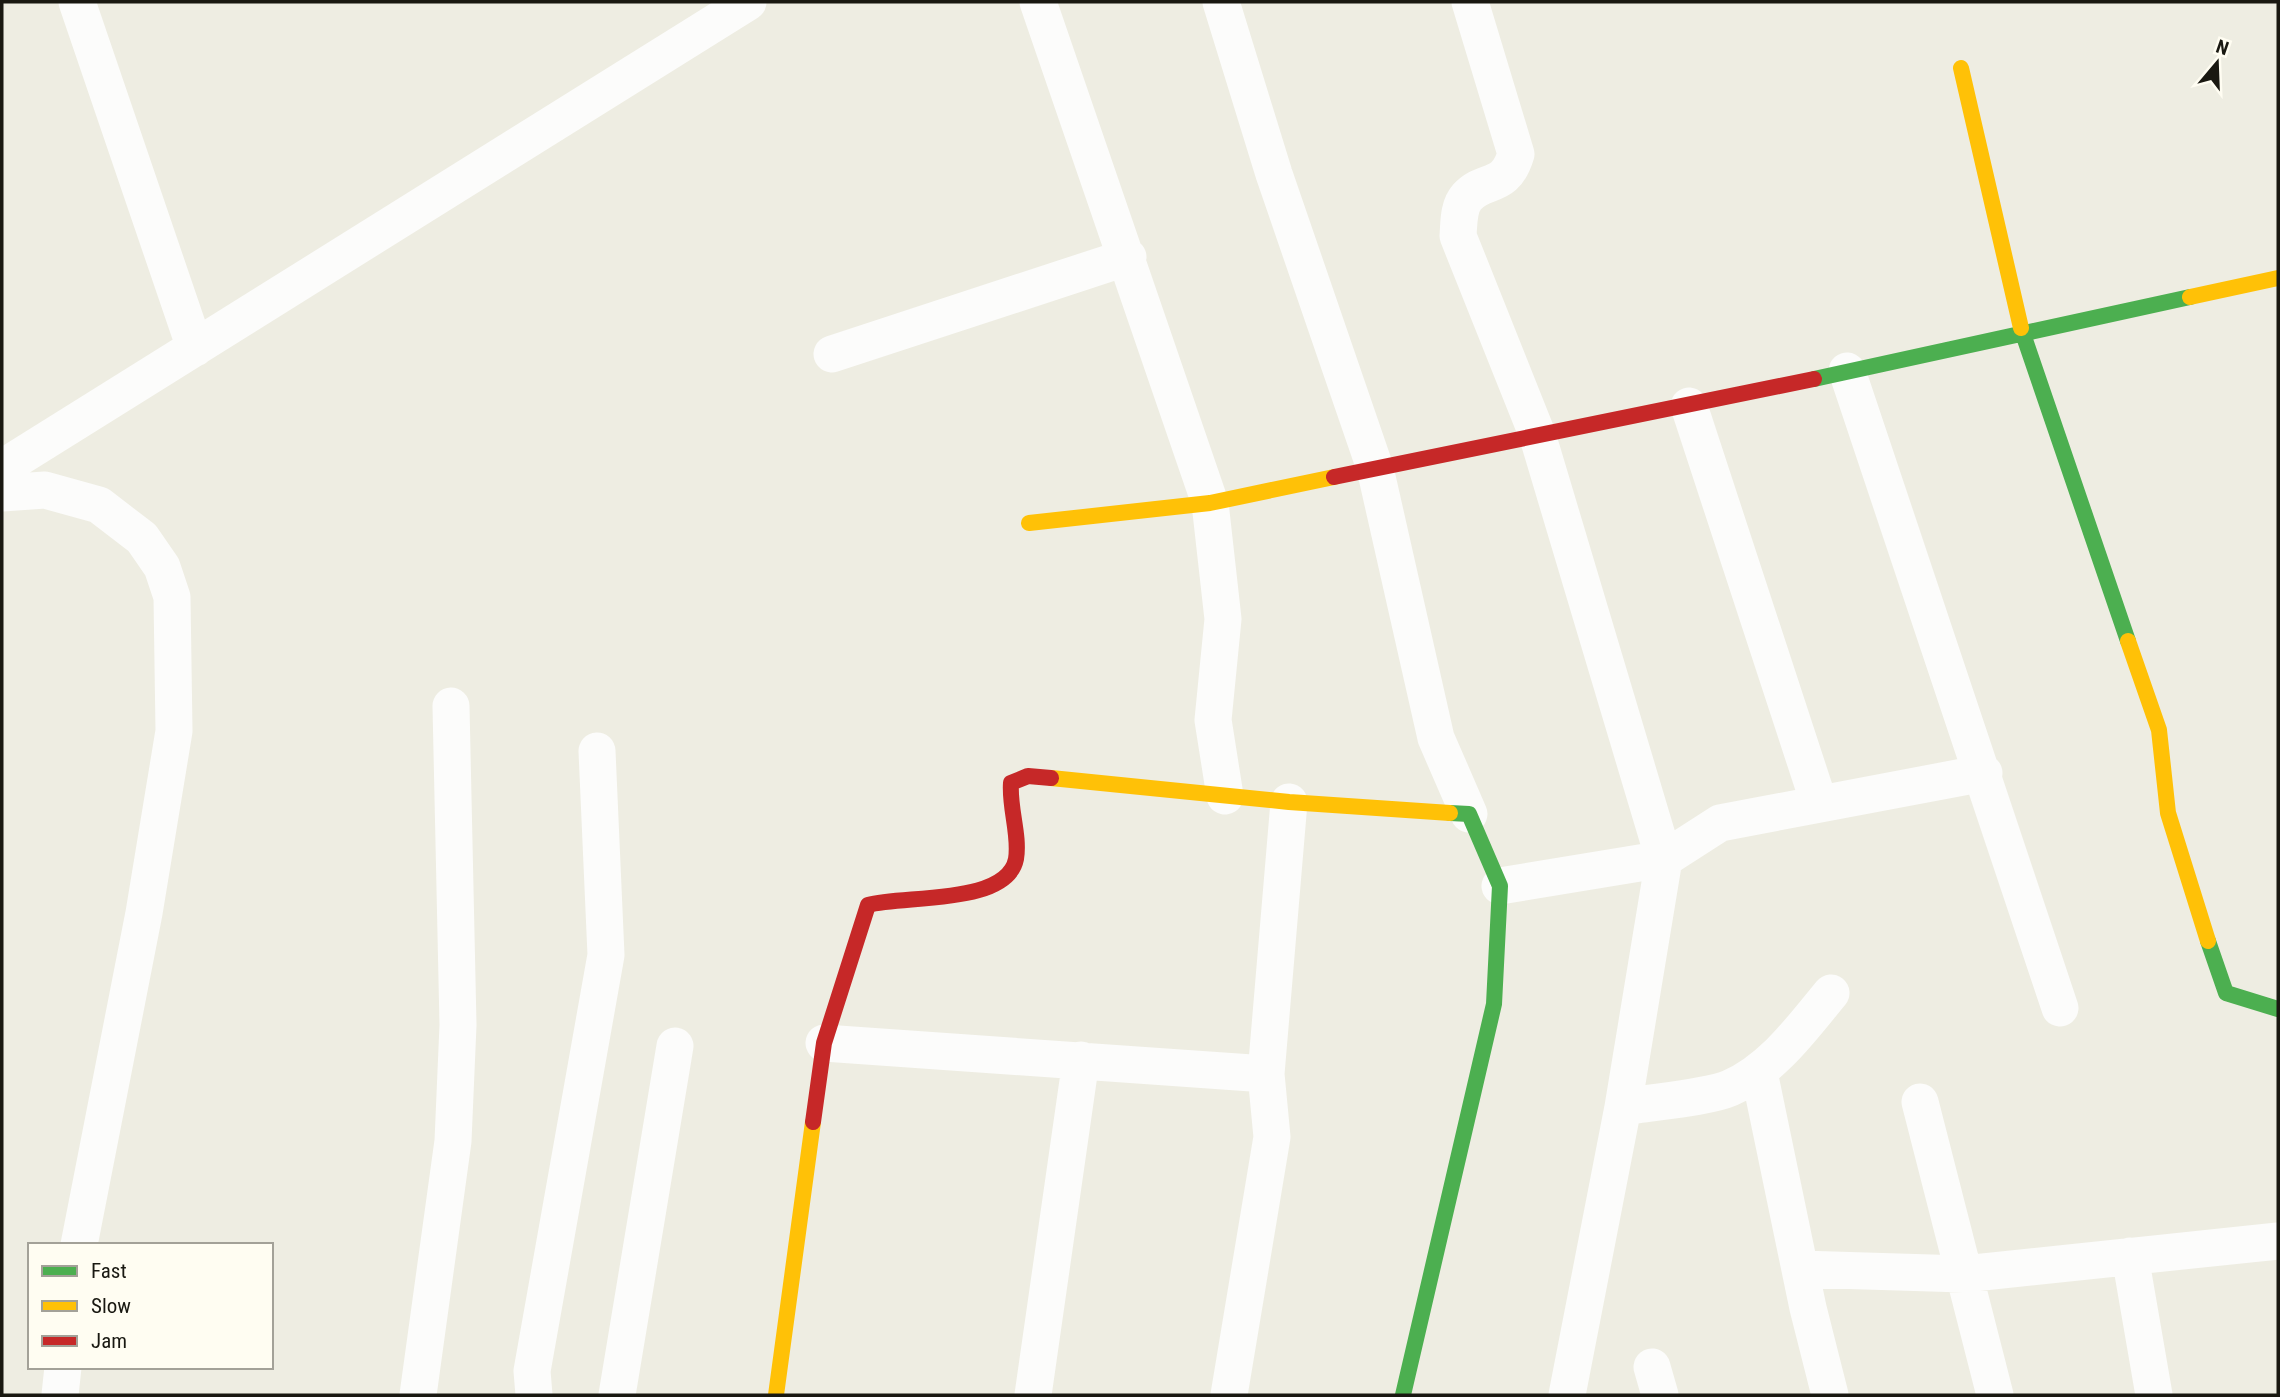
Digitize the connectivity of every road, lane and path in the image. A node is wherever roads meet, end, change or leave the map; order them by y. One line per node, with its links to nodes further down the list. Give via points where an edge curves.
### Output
1 (77, 2): 10 (street)
2 (748, 2): 10 (street)
3 (1038, 2): 7 (street)
4 (1221, 2): 16 (street, via 1274,174)
5 (1470, 2): 14 (street, via 1516,154 1504,177 1467,197 1458,236)
6 (1961, 68): 9 (street)
7 (1128, 257): 11 (street); 18 (street)
8 (2278, 278): 9 (street)
9 (2023, 335): 12 (street); 31 (street, via 2159,730 2168,813 2217,970 2226,993)
10 (195, 348): 15 (street)
11 (832, 354)
12 (1847, 371): 13 (street); 22 (street)
13 (1689, 406): 14 (street); 25 (street)
14 (1537, 434): 16 (street); 27 (street)
15 (2, 468)
16 (1375, 468): 18 (street); 26 (street, via 1436,738)
17 (2, 493): 40 (street, via 45,490 99,505 142,538 162,567 172,597 174,731 144,913)
18 (1210, 503): 19 (street); 23 (street, via 1223,619 1213,720)
19 (1030, 523)
20 (451, 706): 46 (street, via 458,1025 453,1141)
21 (597, 751): 47 (street, via 606,955 532,1371)
22 (1984, 773): 25 (street); 30 (street)
23 (1225, 796): 24 (street); 32 (street, via 1028,776 1011,783 1008,798 1016,860 1006,882 987,891 884,898 868,905)
24 (1289, 802): 26 (street); 36 (street)
25 (1819, 803): 27 (street, via 1720,823)
26 (1469, 814): 28 (street)
27 (1664, 859): 28 (street); 38 (street)
28 (1500, 887): 52 (street, via 1494,1004)
29 (1830, 993): 35 (street)
30 (2060, 1008)
31 (2278, 1009)
32 (824, 1043): 34 (street); 49 (street)
33 (676, 1046): 48 (street)
34 (1081, 1060): 36 (street); 50 (street)
35 (1759, 1072): 38 (street, via 1728,1089); 42 (street)
36 (1266, 1074): 51 (street, via 1272,1136)
37 (1920, 1102): 43 (street)
38 (1623, 1107): 53 (street)
39 (2278, 1241): 41 (street)
40 (79, 1243)
41 (2130, 1256): 43 (street); 56 (street)
42 (1801, 1269): 43 (street); 54 (street)
43 (1964, 1274): 55 (street)
44 (63, 1369): 45 (street)
45 (60, 1395)
46 (418, 1395)
47 (534, 1395)
48 (617, 1395)
49 (776, 1395)
50 (1033, 1395)
51 (1229, 1395)
52 (1403, 1395)
53 (1567, 1395)
54 (1830, 1395)
55 (1995, 1395)
56 (2154, 1395)

